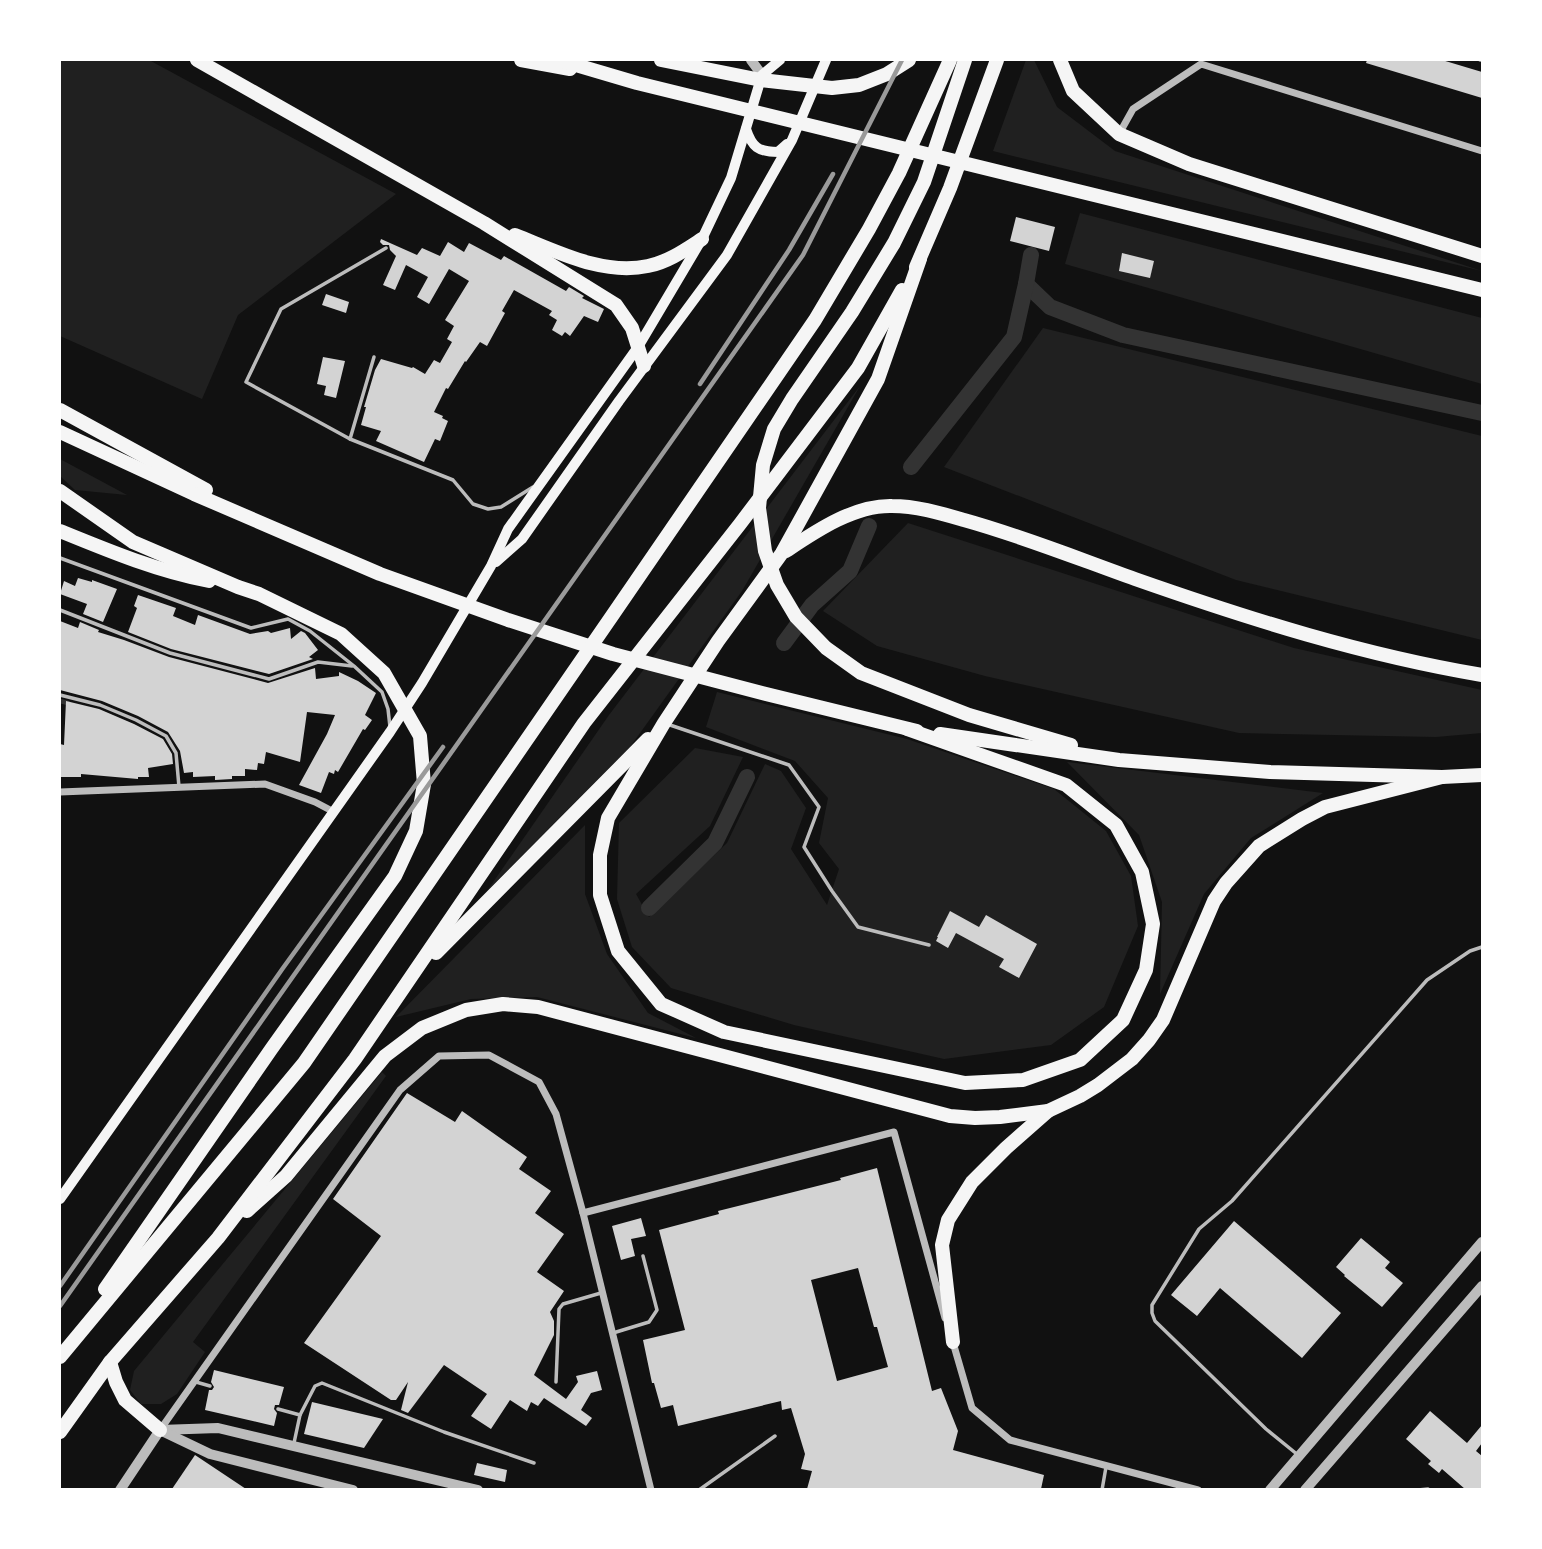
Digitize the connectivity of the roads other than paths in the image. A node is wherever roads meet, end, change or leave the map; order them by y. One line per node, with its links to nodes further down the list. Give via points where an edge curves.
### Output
1 (521, 60): 17 (highway)
2 (559, 60): 17 (highway)
3 (661, 60): 8 (highway, via 761,80 832,88 859,85)
4 (751, 60): 16 (street)
5 (780, 60): 16 (main road)
6 (817, 60): 15 (street)
7 (825, 60): 15 (main road)
8 (909, 60)
9 (950, 60): 68 (highway, via 899,173 815,320 622,602 303,1063)
10 (965, 60): 49 (highway, via 924,182 894,243 775,429 763,464 759,508 765,551 777,585 796,617 826,648 861,673 969,715)
11 (997, 60): 26 (highway)
12 (1060, 60): 19 (highway, via 1073,91)
13 (197, 61): 22 (highway)
14 (1205, 62): 19 (street, via 1133,109); 21 (street)
15 (821, 73): 20 (main road)
16 (762, 75): 18 (main road)
17 (637, 83): 27 (highway)
18 (746, 129): 20 (main road, via 750,141 767,152 778,152); 23 (main road, via 731,178)
19 (1119, 134): 25 (highway, via 1189,164)
20 (792, 140): 30 (main road, via 727,255)
21 (1482, 151)
22 (484, 223): 23 (highway, via 581,260 616,268 660,262); 28 (highway, via 616,305)
23 (702, 239): 28 (main road)
24 (386, 248): 33 (lane, via 281,309 246,382)
25 (1482, 256)
26 (920, 259): 38 (highway, via 878,379); 57 (highway, via 858,368 584,723)
27 (1482, 290)
28 (638, 346): 30 (highway); 34 (main road)
29 (374, 357): 33 (lane)
30 (644, 366): 40 (main road, via 522,539)
31 (60, 410): 37 (highway)
32 (60, 432): 37 (highway)
33 (350, 439): 34 (lane, via 453,480 473,504 488,509 501,507)
34 (543, 480): 40 (main road, via 508,530)
35 (60, 491): 41 (highway, via 133,542)
36 (60, 531): 41 (highway, via 179,575)
37 (281, 531): 47 (highway, via 380,574 612,654)
38 (782, 553): 44 (highway, via 857,512 889,505 921,508 990,527 1282,628); 46 (highway)
39 (60, 558): 43 (lane, via 251,628 288,619)
40 (491, 566): 48 (main road)
41 (238, 587): 68 (highway, via 341,634 384,673 420,736 424,784 416,831 395,876)
42 (60, 610): 43 (lane, via 170,653 270,680 318,662)
43 (354, 666): 48 (lane, via 382,692)
44 (1482, 675)
45 (60, 695): 52 (lane, via 100,705 166,736 176,753)
46 (664, 723): 47 (highway, via 608,818 599,877 600,895 618,951 661,1004 724,1032 965,1083 1023,1080 1080,1060 1123,1020 1146,970 1153,924 1142,872 1116,825 1066,785); 55 (lane, via 789,765 819,807 804,847 858,927); 57 (highway)
47 (907, 729): 49 (highway)
48 (390, 732): 54 (main road)
49 (1119, 760): 51 (highway, via 1270,772)
50 (1482, 775): 51 (highway)
51 (1442, 777): 58 (highway, via 1325,807 1259,846 1214,901 1163,1020 1149,1041 1115,1073)
52 (179, 787): 53 (street); 54 (street, via 265,784)
53 (60, 792)
54 (334, 812): 59 (main road)
55 (929, 945)
56 (1482, 947): 79 (lane, via 1427,980 1232,1201 1199,1229 1152,1305 1155,1321)
57 (412, 978): 61 (highway)
58 (1048, 1111): 61 (highway, via 950,1116 538,1007 503,1004 466,1010 422,1028 385,1056 286,1176); 67 (highway, via 972,1182 948,1220 942,1245)
59 (60, 1199)
60 (583, 1213): 65 (street); 67 (street, via 894,1132); 70 (street, via 556,1114 539,1083 489,1055 439,1056 400,1090)
61 (218, 1238): 69 (highway)
62 (1482, 1242): 79 (street)
63 (643, 1256): 66 (lane, via 657,1310 649,1322)
64 (1482, 1286): 90 (street)
65 (603, 1293): 66 (street); 71 (lane, via 559,1309)
66 (613, 1333): 85 (street)
67 (953, 1342): 81 (street, via 972,1408 1010,1440)
68 (60, 1355)
69 (110, 1362): 75 (highway, via 125,1400); 76 (highway)
70 (195, 1382): 72 (lane); 75 (street)
71 (556, 1382)
72 (210, 1386)
73 (278, 1409): 74 (lane)
74 (300, 1415): 78 (lane); 80 (lane, via 315,1386 322,1383)
75 (160, 1430): 78 (street, via 218,1428); 82 (street); 83 (street, via 210,1454)
76 (60, 1432)
77 (775, 1437): 86 (lane)
78 (293, 1445): 84 (street)
79 (1299, 1456): 89 (street)
80 (534, 1463)
81 (1106, 1465): 87 (lane); 88 (street)
82 (120, 1489)
83 (353, 1489)
84 (478, 1489)
85 (651, 1489)
86 (699, 1489)
87 (1102, 1489)
88 (1198, 1489)
89 (1270, 1489)
90 (1306, 1489)
91 (1418, 1489): 92 (lane)
92 (1429, 1489)

